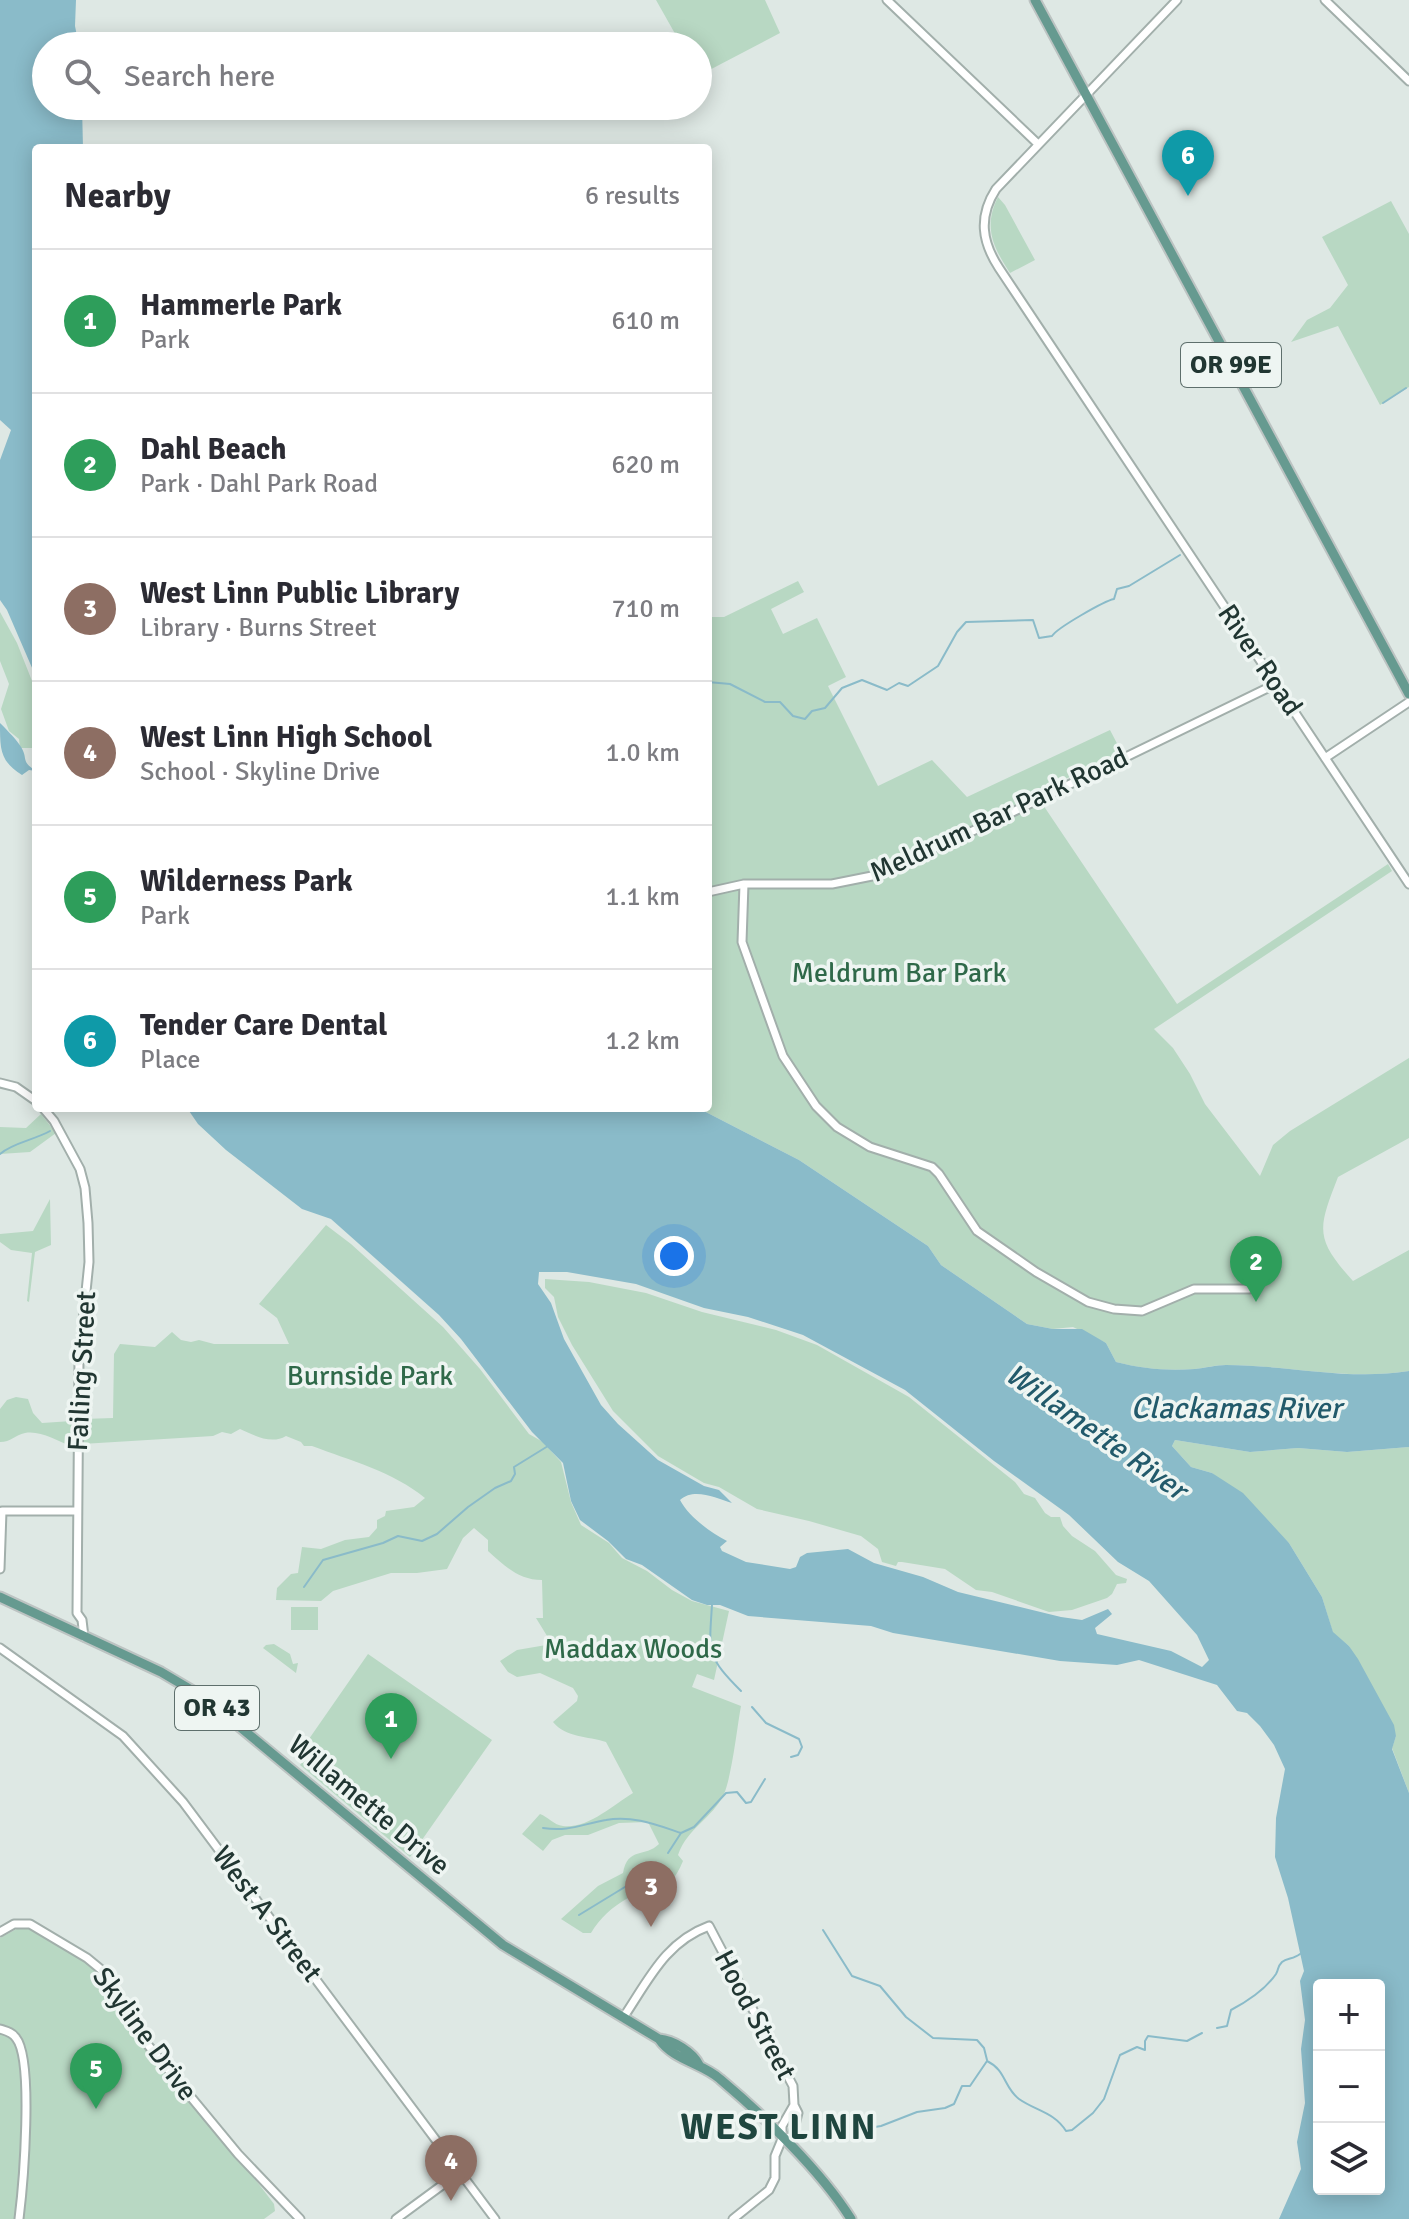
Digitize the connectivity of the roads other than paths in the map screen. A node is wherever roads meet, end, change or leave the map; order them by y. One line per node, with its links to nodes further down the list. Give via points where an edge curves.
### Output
1 (887, 0): 7 (street)
2 (1035, 0): 6 (main road, OR 99E)
3 (1177, 0): 6 (street)
4 (1325, 0): 5 (street)
5 (1409, 81)
6 (1086, 94): 7 (street); 9 (main road, OR 99E)
7 (1038, 144): 8 (street, River Road, via 996,189 986,208 985,237 994,260)
8 (1276, 684): 11 (street, River Road); 12 (street, Meldrum Bar Park Road, via 872,876 832,884)
9 (1409, 694)
10 (1409, 702): 11 (street)
11 (1325, 758): 13 (street, River Road)
12 (744, 884): 14 (street, Meldrum Bar Park Road); 18 (street, via 742,942 778,1047 816,1106 837,1127 870,1147 932,1167 977,1231 1088,1302 1142,1311 1194,1289)
13 (1409, 884)
14 (712, 891)
15 (0, 1083): 16 (street)
16 (32, 1098)
17 (47, 1112): 19 (street, Failing Street, via 77,1162 86,1196 89,1256 79,1360)
18 (1249, 1289)
19 (77, 1511): 20 (street, via 2,1511); 22 (street, Failing Street, via 77,1613)
20 (0, 1569)
21 (0, 1597): 22 (main road, Willamette Drive / OR 43)
22 (84, 1637): 25 (main road, Willamette Drive / OR 43, via 205,1698 503,1945)
23 (0, 1648): 29 (street, West A Street, via 123,1736 176,1795)
24 (0, 1932): 31 (street, Skyline Drive, via 14,1924 30,1924 104,1972 138,2033 238,2154)
25 (623, 2018): 27 (street, Hood Street, via 674,1945 709,1926 791,2081); 28 (main road, Willamette Drive / OR 43, via 719,2077)
26 (0, 2029): 30 (street, via 18,2041 26,2074)
27 (794, 2105): 28 (street, Hood Street, via 782,2126); 28 (street, Hood Street, via 795,2131)
28 (782, 2139): 34 (street, via 769,2190); 35 (main road, Willamette Drive / OR 43)
29 (460, 2172): 32 (street); 33 (street, West A Street)
30 (19, 2219)
31 (300, 2219)
32 (396, 2219)
33 (495, 2219)
34 (733, 2219)
35 (851, 2219)

